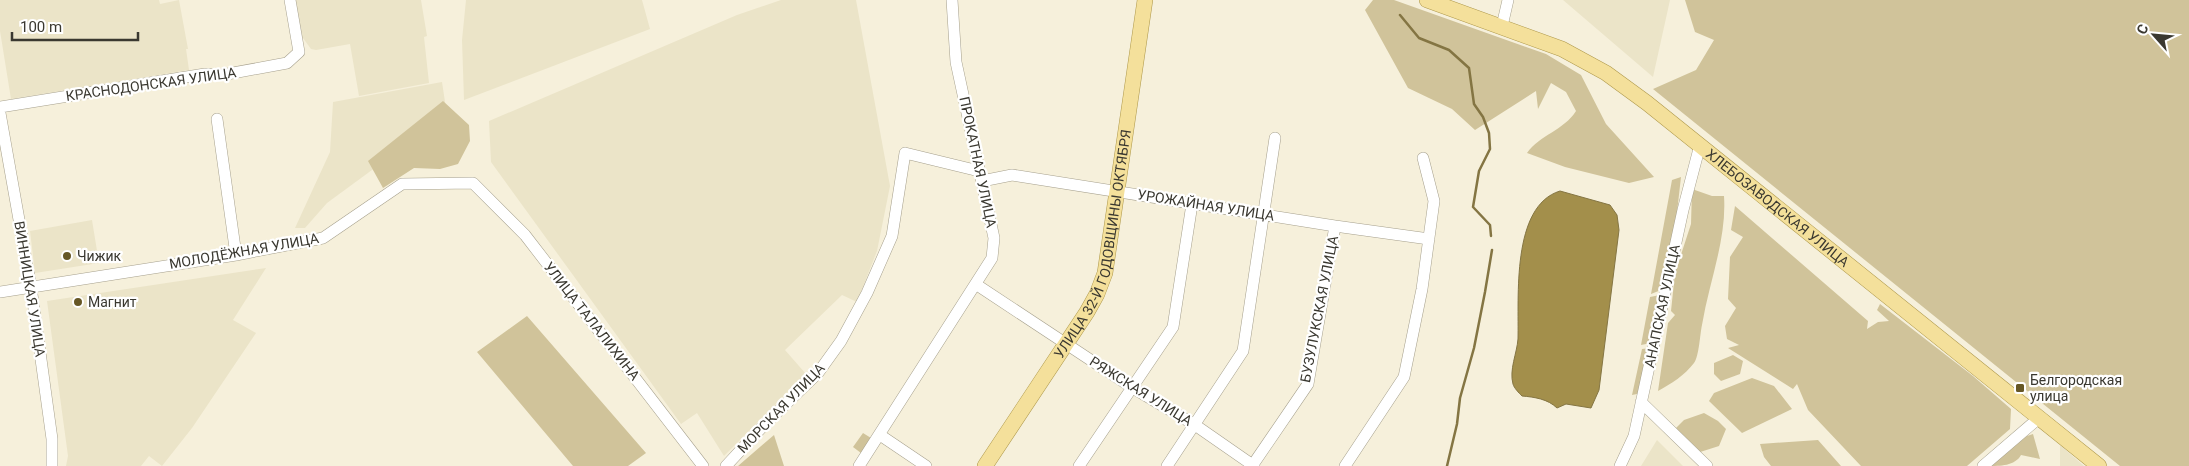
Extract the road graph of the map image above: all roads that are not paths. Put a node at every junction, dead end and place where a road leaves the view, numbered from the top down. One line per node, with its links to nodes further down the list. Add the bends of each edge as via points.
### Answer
1 (290, 0): 7 (street, КРАСНОДОНСКАЯ УЛИЦА, via 299,52 287,63 222,76 205,74)
2 (952, 0): 14 (street, ПРОКАТНАЯ УЛИЦА, via 956,62)
3 (1145, 0): 16 (main road, УЛИЦА 32-Й ГОДОВЩИНЫ ОКТЯБРЯ)
4 (1427, 0): 6 (main road, ХЛЕБОЗАВОДСКАЯ УЛИЦА)
5 (1508, 0): 6 (street)
6 (1502, 26): 11 (main road, ХЛЕБОЗАВОДСКАЯ УЛИЦА, via 1562,49 1606,72)
7 (0, 107)
8 (0, 113): 23 (street, ВИННИЦКАЯ УЛИЦА)
9 (217, 119): 21 (street)
10 (1275, 138): 18 (street)
11 (1700, 145): 27 (street, АНАПСКАЯ УЛИЦА); 28 (main road, ХЛЕБОЗАВОДСКАЯ УЛИЦА)
12 (905, 153): 14 (street, УРОЖАЙНАЯ УЛИЦА); 33 (street, МОРСКАЯ УЛИЦА, via 892,236 841,341 818,373)
13 (1423, 158): 20 (street, via 1434,201)
14 (981, 176): 16 (street, УРОЖАЙНАЯ УЛИЦА, via 1012,174); 22 (street, ПРОКАТНАЯ УЛИЦА, via 994,238 992,258)
15 (473, 183): 21 (street, МОЛОДЁЖНАЯ УЛИЦА, via 402,184 323,238); 32 (street, УЛИЦА ТАЛАЛИХИНА, via 525,235)
16 (1116, 190): 17 (street, УРОЖАЙНАЯ УЛИЦА); 25 (main road, УЛИЦА 32-Й ГОДОВЩИНЫ ОКТЯБРЯ, via 1104,273 1097,294)
17 (1192, 204): 18 (street, УРОЖАЙНАЯ УЛИЦА); 26 (street, via 1172,327)
18 (1264, 214): 19 (street, УРОЖАЙНАЯ УЛИЦА); 29 (street, via 1243,351)
19 (1335, 226): 20 (street, УРОЖАЙНАЯ УЛИЦА); 39 (street, БУЗУЛУКСКАЯ УЛИЦА, via 1308,384)
20 (1429, 239): 40 (street, via 1404,377)
21 (236, 255): 23 (street, МОЛОДЁЖНАЯ УЛИЦА)
22 (977, 285): 25 (street, РЯЖСКАЯ УЛИЦА); 30 (street, ПРОКАТНАЯ УЛИЦА)
23 (31, 287): 24 (street, МОЛОДЁЖНАЯ УЛИЦА); 31 (street, ВИННИЦКАЯ УЛИЦА, via 52,438)
24 (0, 292)
25 (1067, 343): 26 (street, РЯЖСКАЯ УЛИЦА); 36 (main road, УЛИЦА 32-Й ГОДОВЩИНЫ ОКТЯБРЯ)
26 (1133, 388): 29 (street, РЯЖСКАЯ УЛИЦА); 37 (street)
27 (1642, 402): 41 (street, АНАПСКАЯ УЛИЦА, via 1634,436); 42 (street)
28 (2040, 417): 43 (street); 44 (main road, ХЛЕБОЗАВОДСКАЯ УЛИЦА)
29 (1195, 425): 38 (street); 39 (street, РЯЖСКАЯ УЛИЦА)
30 (880, 435): 34 (street, ПРОКАТНАЯ УЛИЦА); 35 (street)
31 (52, 466)
32 (702, 466)
33 (726, 466)
34 (859, 466)
35 (926, 466)
36 (985, 466)
37 (1079, 466)
38 (1167, 466)
39 (1253, 466)
40 (1345, 466)
41 (1620, 466)
42 (1708, 466)
43 (1983, 466)
44 (2099, 466)

